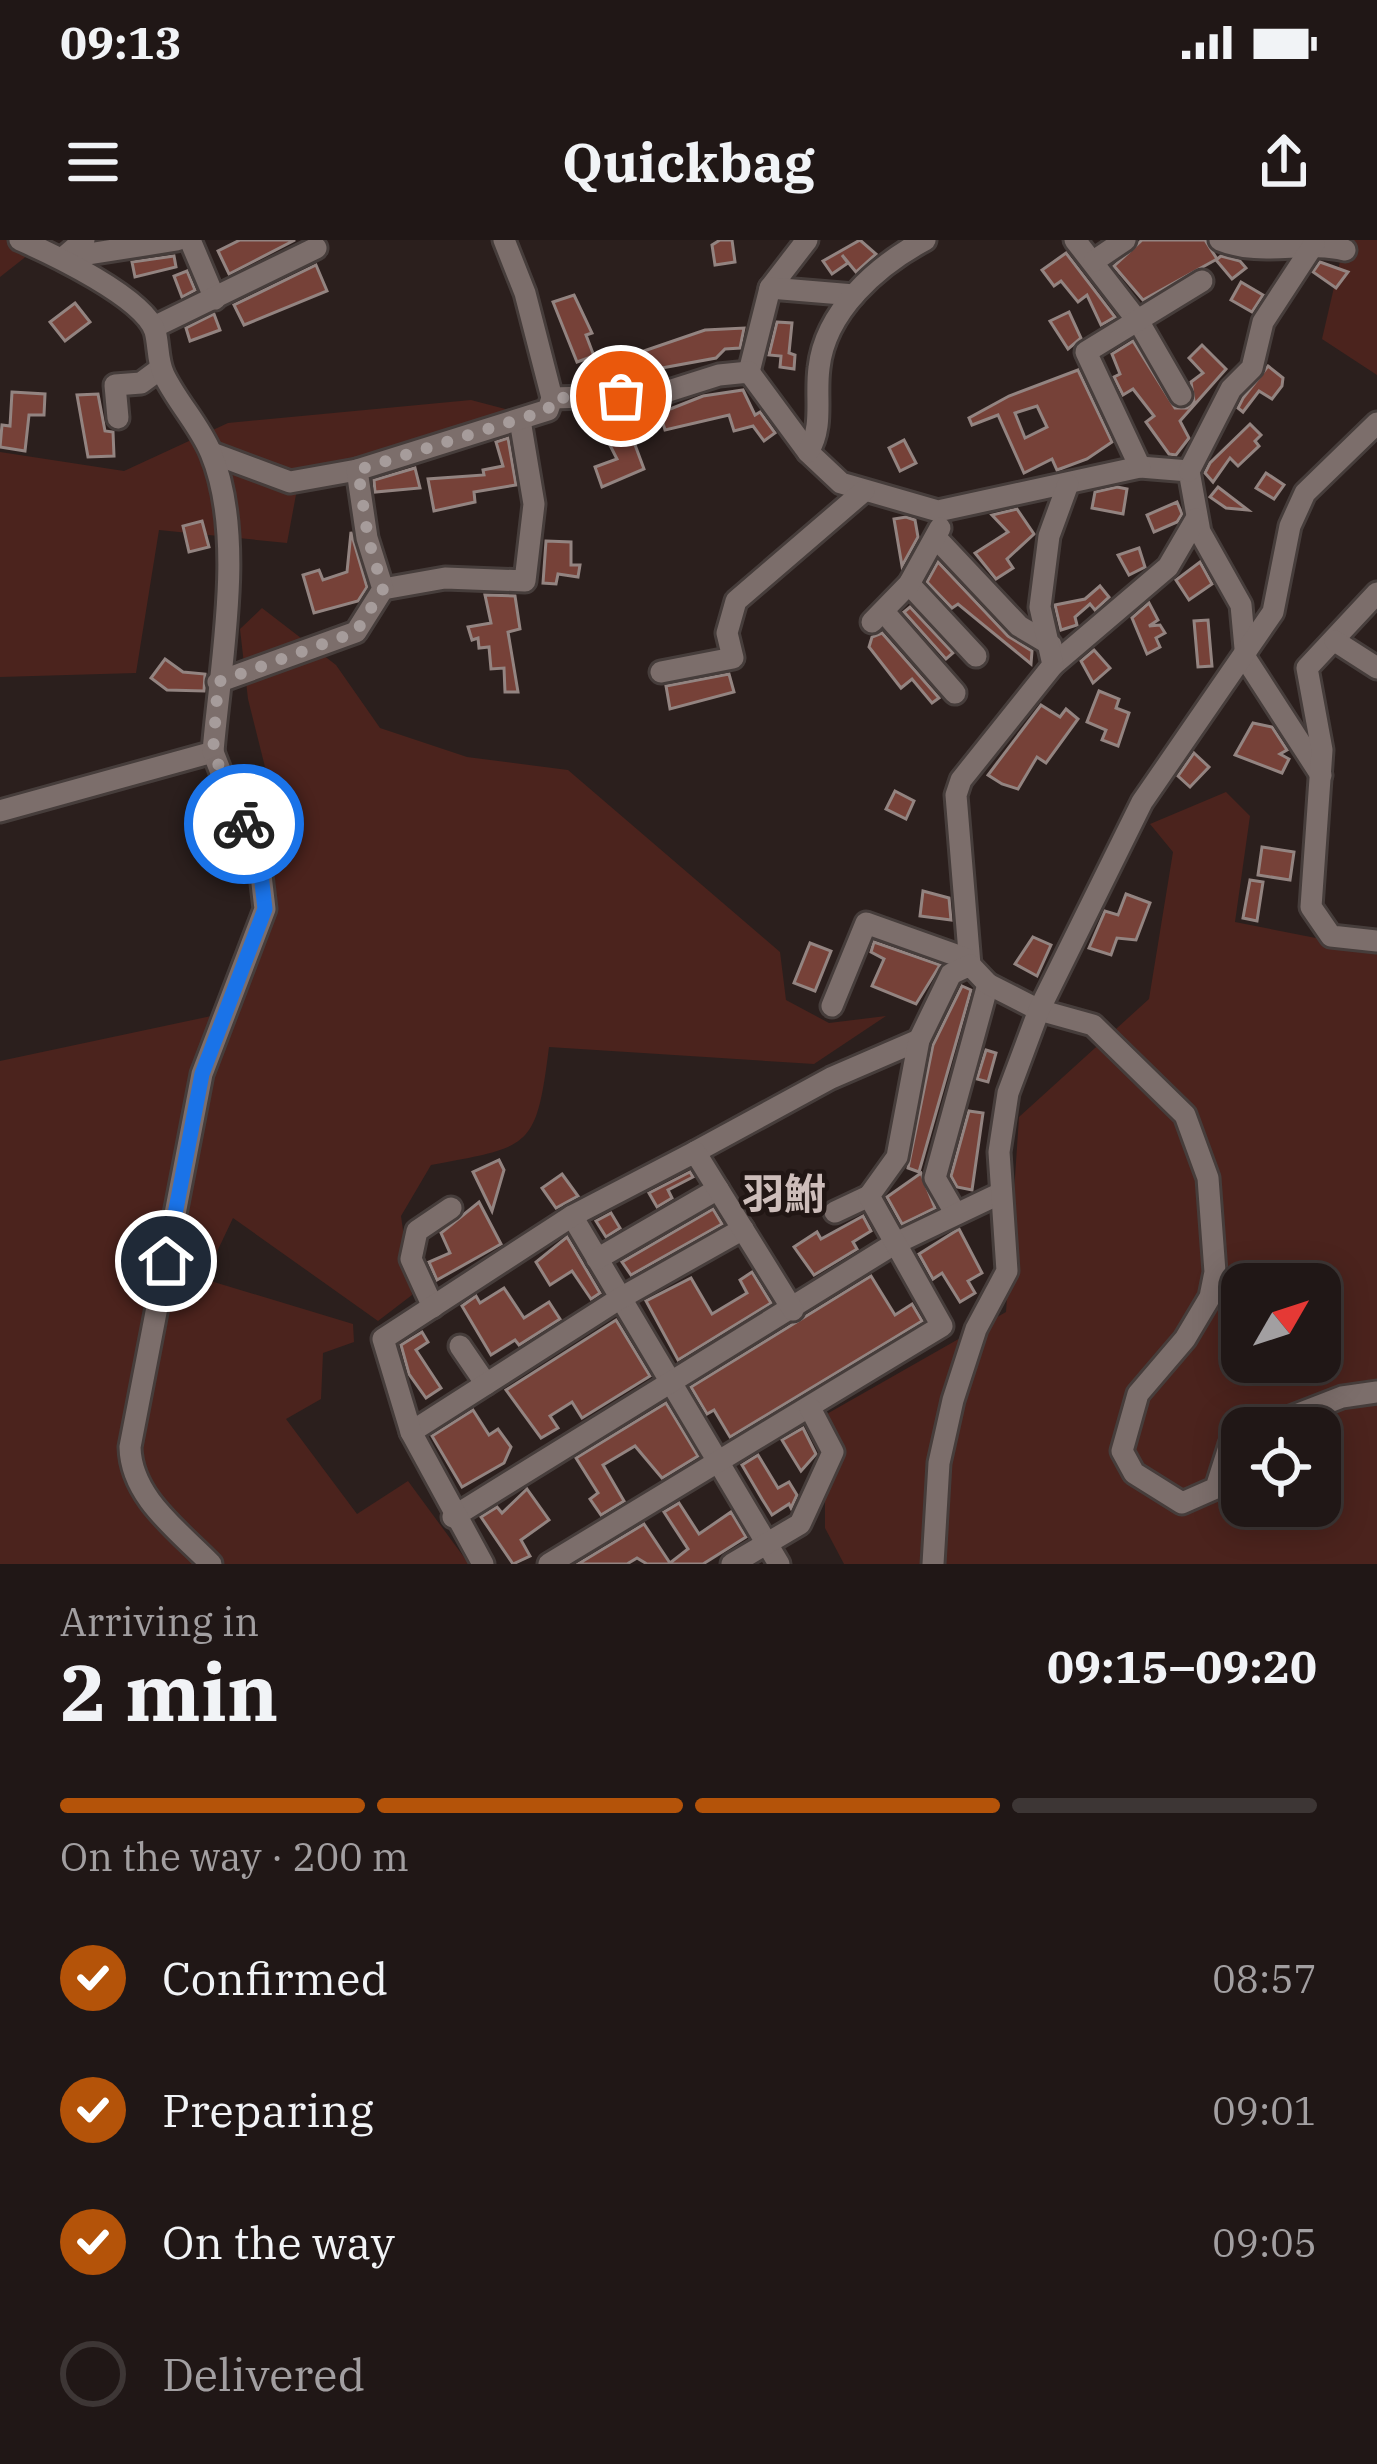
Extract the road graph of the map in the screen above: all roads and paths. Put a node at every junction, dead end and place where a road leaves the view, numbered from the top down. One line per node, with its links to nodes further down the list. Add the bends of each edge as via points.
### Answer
1 (20, 240): 14 (street)
2 (84, 240): 14 (street)
3 (177, 240): 14 (street)
4 (190, 240): 19 (street)
5 (503, 240): 25 (street)
6 (807, 240): 17 (street)
7 (925, 240): 18 (street, via 880,267)
8 (1075, 240): 15 (street)
9 (1125, 240): 15 (street)
10 (1220, 240): 11 (street)
11 (1314, 244): 13 (street); 33 (street, via 1263,322 1252,368 1231,388)
12 (316, 248): 19 (street)
13 (1345, 250)
14 (62, 258): 21 (street)
15 (1094, 261): 20 (street)
16 (1202, 281): 20 (street)
17 (770, 288): 18 (street); 23 (street)
18 (854, 295): 29 (street, via 819,364 818,436)
19 (215, 299): 21 (street)
20 (1140, 324): 24 (street); 31 (street, via 1086,352)
21 (154, 328): 22 (street)
22 (160, 369): 26 (street, via 115,386); 30 (street)
23 (749, 372): 25 (street, via 656,394); 29 (street)
24 (1180, 395)
25 (552, 398): 27 (street, via 548,410)
26 (118, 418)
27 (520, 420): 32 (street); 40 (street, via 533,504 525,581 446,578)
28 (1377, 423): 45 (street, via 1304,494 1273,612)
29 (808, 452): 35 (street, via 841,483)
30 (212, 453): 32 (street, via 290,482); 48 (street, via 229,548)
31 (1139, 467): 33 (street); 34 (street)
32 (358, 470): 40 (street)
33 (1189, 472): 37 (street)
34 (1068, 484): 36 (street); 43 (street, via 1049,536 1040,607)
35 (865, 491): 36 (street); 47 (street, via 736,602 727,633 733,658)
36 (946, 510): 38 (street)
37 (1196, 519): 43 (street, via 1168,567); 45 (street, via 1241,605)
38 (937, 539): 39 (street); 43 (street)
39 (910, 584): 44 (street); 49 (street, via 878,617)
40 (383, 589): 48 (street, via 356,632)
41 (1377, 593): 42 (street)
42 (1335, 640): 46 (street); 51 (street, via 1307,668)
43 (1052, 655): 54 (street, via 956,795)
44 (976, 656)
45 (1246, 658): 51 (street); 57 (street, via 1142,802)
46 (1377, 668)
47 (661, 672)
48 (218, 682): 50 (street)
49 (955, 693)
50 (213, 752): 52 (street); 84 (street, via 261,874 265,909 202,1074 130,1447 140,1490)
51 (1322, 775): 53 (street, via 1311,907 1331,936)
52 (0, 811)
53 (1377, 941)
54 (968, 962): 55 (street); 56 (street, via 866,923); 58 (street, via 951,974)
55 (988, 984): 57 (street); 64 (street, via 935,1178)
56 (832, 1006)
57 (1039, 1010): 61 (street, via 1008,1093); 81 (street, via 1093,1024 1185,1115 1208,1178 1215,1272 1185,1339 1138,1394 1122,1451 1134,1474 1182,1503 1216,1488)
58 (919, 1040): 59 (street); 62 (street, via 897,1156)
59 (695, 1152): 60 (street); 66 (street)
60 (718, 1189): 67 (street); 69 (street)
61 (1001, 1193): 64 (street); 89 (street, via 1007,1271 976,1329 953,1400 939,1463)
62 (869, 1196): 65 (street); 68 (street)
63 (452, 1208): 71 (street, via 417,1231 411,1258)
64 (954, 1211): 68 (street)
65 (835, 1212)
66 (572, 1216): 69 (street); 71 (street)
67 (743, 1229): 70 (street); 72 (street)
68 (894, 1244): 72 (street); 78 (street, via 942,1326)
69 (597, 1259): 70 (street)
70 (620, 1299): 74 (street); 75 (street)
71 (433, 1307): 79 (street, via 383,1340)
72 (793, 1310): 74 (street)
73 (460, 1346): 75 (street)
74 (668, 1382): 80 (street); 82 (street)
75 (486, 1384): 79 (street)
76 (1377, 1392): 77 (street)
77 (1316, 1407)
78 (810, 1408): 80 (street); 83 (street, via 833,1452 800,1524)
79 (411, 1432): 82 (street)
80 (716, 1462): 83 (street); 86 (street)
81 (1221, 1471)
82 (453, 1517): 85 (street)
83 (767, 1544): 87 (street); 88 (street)
84 (211, 1564)
85 (483, 1564)
86 (549, 1564)
87 (732, 1564)
88 (779, 1564)
89 (933, 1564)

